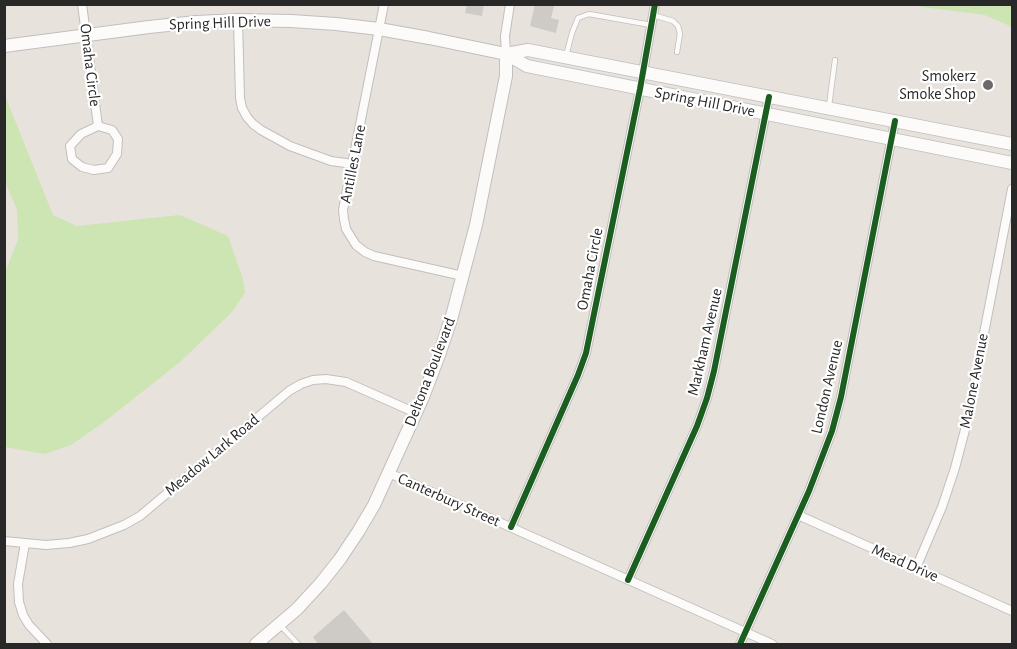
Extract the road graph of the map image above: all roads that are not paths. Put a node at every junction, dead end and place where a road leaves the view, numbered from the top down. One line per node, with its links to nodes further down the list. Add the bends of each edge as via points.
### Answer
1 (82, 4): 9 (street, Omaha Circle)
2 (384, 4): 8 (street, Antilles Lane)
3 (510, 4): 12 (street)
4 (655, 4): 5 (street, Omaha Circle)
5 (653, 15): 7 (street, Omaha Circle); 11 (lane, via 678,26)
6 (238, 20): 8 (main road, Spring Hill Drive); 9 (main road, Spring Hill Drive); 25 (street, via 240,98 246,117 290,146 331,161)
7 (651, 25): 13 (lane, via 589,14 578,18); 15 (street, Omaha Circle)
8 (379, 29): 12 (main road, Spring Hill Drive); 25 (street, Antilles Lane)
9 (86, 35): 10 (main road, Spring Hill Drive); 21 (street, Omaha Circle)
10 (4, 46)
11 (677, 52)
12 (506, 54): 13 (main road, Spring Hill Drive, via 528,50); 16 (main road, Spring Hill Drive, via 527,66); 27 (main road, Deltona Boulevard, via 506,76)
13 (566, 58): 15 (main road, Spring Hill Drive)
14 (835, 60): 18 (lane)
15 (642, 72): 16 (street, Omaha Circle); 17 (main road, Spring Hill Drive)
16 (640, 89): 19 (main road, Spring Hill Drive); 31 (street, Omaha Circle, via 586,353)
17 (769, 97): 18 (main road, Spring Hill Drive); 19 (street, Markham Avenue)
18 (829, 109): 20 (main road, Spring Hill Drive)
19 (765, 114): 22 (main road, Spring Hill Drive); 35 (street, Markham Avenue, via 707,398)
20 (895, 121): 22 (street, London Avenue); 23 (main road, Spring Hill Drive)
21 (98, 126): 21 (street, Omaha Circle, via 112,130 118,139 117,154 108,168 94,170 72,159 70,146 81,134)
22 (891, 139): 24 (main road, Spring Hill Drive); 30 (street, London Avenue, via 841,397 819,467)
23 (1012, 144)
24 (1012, 163)
25 (353, 164): 27 (street, Antilles Lane, via 343,210 346,229 356,244 374,256)
26 (1012, 189): 34 (street, Malone Avenue, via 966,426 942,507)
27 (463, 276): 28 (main road, Deltona Boulevard, via 439,355)
28 (416, 412): 29 (main road, Deltona Boulevard); 33 (street, Meadow Lark Road, via 346,382 326,379 301,384 140,516 88,539 46,545)
29 (389, 473): 31 (street, Canterbury Street); 37 (main road, Deltona Boulevard, via 340,558)
30 (798, 515): 34 (street, Mead Drive); 38 (street, London Avenue)
31 (510, 527): 35 (street, Canterbury Street)
32 (4, 541): 33 (street, Meadow Lark Road)
33 (25, 543): 39 (street, via 19,602 29,625)
34 (916, 568): 36 (street, Mead Drive)
35 (628, 580): 38 (street, Canterbury Street)
36 (1012, 611)
37 (280, 625): 40 (main road, Deltona Boulevard); 41 (lane)
38 (746, 633): 42 (street, London Avenue); 43 (street, Canterbury Street)
39 (47, 645)
40 (256, 645)
41 (298, 645)
42 (740, 645)
43 (772, 645)

